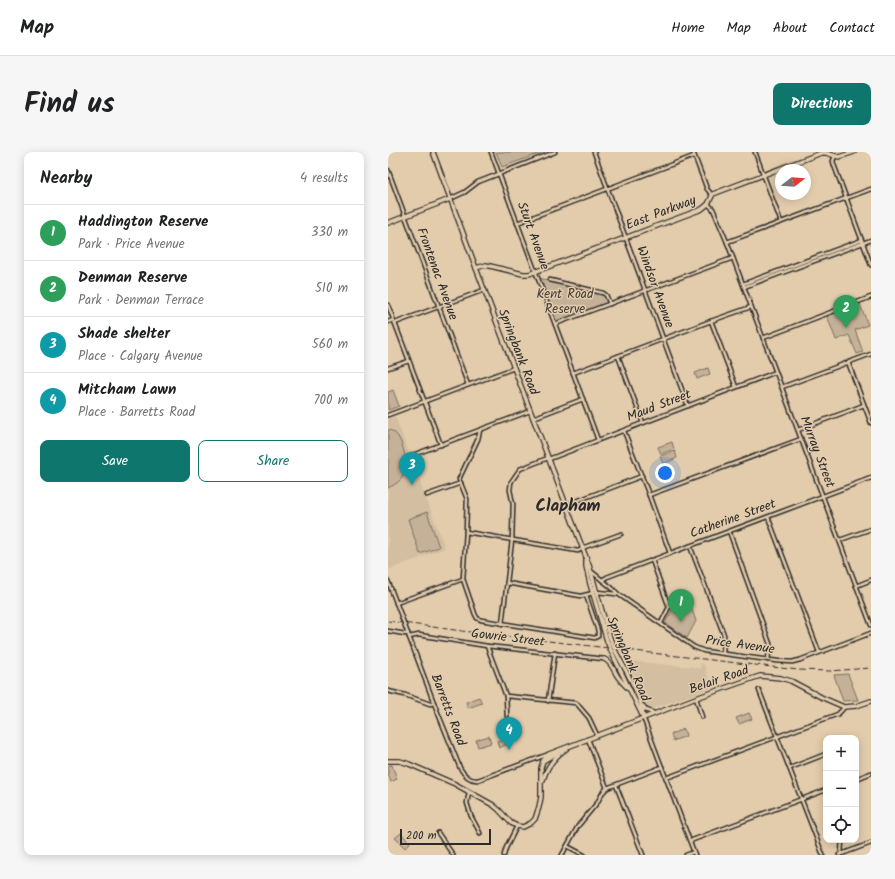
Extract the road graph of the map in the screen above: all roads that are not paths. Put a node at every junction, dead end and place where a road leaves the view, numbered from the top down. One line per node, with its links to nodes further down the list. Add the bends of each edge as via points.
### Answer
1 (433, 152): 17 (main road, Springbank Road)
2 (491, 152): 11 (street, Sturt Avenue)
3 (555, 152): 11 (street)
4 (594, 152): 13 (street, Windsor Avenue)
5 (693, 152): 8 (street)
6 (755, 152): 12 (street)
7 (854, 152): 9 (main road, East Parkway, via 841,157)
8 (694, 156): 13 (street); 15 (street, via 707,189)
9 (835, 156): 12 (main road, East Parkway, via 821,153); 16 (street, via 834,165)
10 (388, 170): 19 (street, Frontenac Avenue)
11 (499, 174): 17 (street, via 478,182); 22 (street, Sturt Avenue)
12 (764, 175): 15 (main road, East Parkway); 20 (street)
13 (608, 188): 22 (street); 23 (street, Windsor Avenue)
14 (871, 190): 16 (street)
15 (712, 195): 18 (main road, East Parkway)
16 (846, 198): 20 (street); 26 (street)
17 (450, 199): 19 (main road); 29 (main road, Springbank Road)
18 (708, 204): 23 (main road, East Parkway, via 702,209); 25 (street, Murray Street, via 713,209)
19 (405, 216): 21 (main road); 39 (street, Frontenac Avenue)
20 (781, 222): 25 (street)
21 (388, 223)
22 (517, 223): 30 (street, Sturt Avenue)
23 (626, 237): 30 (main road, East Parkway); 34 (street, Windsor Avenue)
24 (871, 240): 26 (street)
25 (727, 242): 27 (street, Murray Street)
26 (862, 242): 28 (street); 32 (street)
27 (733, 258): 32 (street, Murray Street); 34 (street)
28 (871, 266)
29 (476, 268): 30 (main road, East Parkway, via 486,265 523,274); 33 (main road, Springbank Road)
30 (535, 271): 44 (street, Sturt Avenue)
31 (550, 280): 36 (street, via 603,293)
32 (744, 286): 38 (street, Murray Street)
33 (484, 290): 39 (street); 52 (main road, Springbank Road)
34 (646, 291): 36 (street); 46 (street, Windsor Avenue)
35 (871, 297): 45 (street)
36 (610, 304): 44 (street)
37 (388, 305): 40 (street)
38 (751, 306): 41 (street); 45 (street, Murray Street)
39 (439, 307): 43 (street); 55 (street, Frontenac Avenue)
40 (393, 320): 42 (street); 43 (street)
41 (711, 321): 46 (street); 56 (street)
42 (388, 322)
43 (395, 323): 49 (street)
44 (555, 324): 54 (street, Sturt Avenue)
45 (763, 338): 53 (street, Murray Street)
46 (664, 339): 48 (street); 61 (street, Windsor Avenue)
47 (871, 354): 50 (street)
48 (618, 356): 54 (street); 65 (street)
49 (409, 361): 51 (street); 59 (street)
50 (848, 362): 57 (street); 60 (street)
51 (388, 368)
52 (514, 368): 55 (street); 62 (main road, Springbank Road)
53 (776, 372): 56 (street, Maud Street); 57 (street, Murray Street)
54 (573, 373): 58 (street, Sturt Avenue)
55 (468, 385): 59 (street)
56 (736, 387): 61 (street, Maud Street)
57 (782, 387): 69 (street, Murray Street)
58 (583, 399): 64 (street); 71 (street, Sturt Avenue)
59 (424, 401): 63 (street); 72 (street)
60 (864, 405): 66 (street); 69 (street)
61 (688, 406): 65 (street, Maud Street)
62 (530, 411): 64 (main road, Springbank Road); 67 (street)
63 (388, 415)
64 (533, 418): 74 (main road, Springbank Road)
65 (643, 423): 68 (street, Maud Street)
66 (871, 423)
67 (480, 430): 72 (street); 77 (street, via 459,479)
68 (624, 430): 71 (street, Maud Street); 75 (street)
69 (798, 430): 70 (street, Murray Street)
70 (801, 439): 79 (street); 80 (street, Murray Street)
71 (598, 440): 74 (street, Maud Street)
72 (440, 445): 73 (street)
73 (413, 455)
74 (548, 459): 81 (main road, Springbank Road); 87 (street, Maud Street, via 520,469 511,482)
75 (642, 476): 79 (street); 81 (street)
76 (871, 478): 80 (street, Catherine Street)
77 (461, 483): 78 (street); 85 (street, via 467,499)
78 (427, 495)
79 (649, 495): 91 (street)
80 (823, 496): 82 (street, Catherine Street); 88 (street, Murray Street)
81 (566, 504): 90 (main road, Springbank Road)
82 (768, 517): 84 (street, Catherine Street); 113 (street)
83 (871, 529): 88 (street)
84 (729, 531): 89 (street, Catherine Street); 118 (street, via 770,644)
85 (466, 532): 87 (street); 95 (street)
86 (621, 534): 90 (street)
87 (512, 540): 90 (street, via 577,551); 99 (street, Maud Street)
88 (839, 540): 100 (street, Murray Street)
89 (690, 546): 91 (street, Catherine Street); 115 (street, via 724,634)
90 (582, 549): 92 (main road, Springbank Road)
91 (670, 553): 93 (street, Catherine Street)
92 (586, 558): 94 (main road, Springbank Road); 101 (main road, Springbank Road)
93 (652, 560): 96 (street, Catherine Street); 105 (street, via 669,607)
94 (591, 572): 96 (street, Price Avenue); 101 (main road, Springbank Road)
95 (463, 579): 104 (street); 106 (street, via 477,618)
96 (602, 580): 102 (street, Price Avenue)
97 (871, 580): 100 (street)
98 (388, 581): 104 (street, Barretts Road)
99 (506, 583): 103 (street); 106 (street, Maud Street)
100 (856, 586): 107 (street, Murray Street)
101 (595, 593): 102 (street, Price Avenue); 103 (street); 114 (main road, Springbank Road, bridge)
102 (618, 594): 105 (street, Price Avenue)
103 (586, 595): 106 (street, Springbank Road, via 598,632 595,638)
104 (396, 603): 109 (street, Barretts Road)
105 (661, 623): 115 (street, Price Avenue, via 698,649)
106 (502, 624)
107 (871, 624)
108 (388, 631): 109 (street)
109 (408, 633): 111 (street, Barretts Road)
110 (871, 633): 113 (street, Price Avenue)
111 (409, 636): 112 (street, Gowrie Street, via 419,635); 129 (street, Barretts Road)
112 (487, 646): 116 (street, Gowrie Street); 124 (street)
113 (819, 652): 118 (street, Price Avenue, via 792,662)
114 (614, 653): 119 (main road, Springbank Road); 128 (main road, Springbank Road)
115 (723, 653): 118 (street, Price Avenue)
116 (554, 654): 117 (street, Gowrie Street); 126 (street)
117 (604, 659): 120 (main road)
118 (768, 660)
119 (616, 661): 120 (main road); 123 (main road, Springbank Road)
120 (613, 667): 123 (main road, via 617,676)
121 (759, 690): 136 (street)
122 (388, 691): 129 (street)
123 (631, 691): 133 (main road, Springbank Road)
124 (506, 696): 126 (street); 132 (street)
125 (696, 698): 130 (main road, Belair Road, via 760,676 791,681); 131 (main road, Belair Road); 134 (street)
126 (548, 700): 135 (street, via 578,705 589,718)
127 (871, 701): 130 (main road)
128 (640, 702): 131 (main road); 133 (main road, Springbank Road)
129 (434, 703): 143 (street, Barretts Road, via 460,768 470,779 478,780)
130 (844, 707): 136 (street, via 838,714)
131 (653, 714): 133 (main road, Belair Road)
132 (507, 716)
133 (643, 717): 135 (main road, Belair Road); 145 (street)
134 (702, 717)
135 (596, 735): 137 (main road, Belair Road)
136 (778, 737): 146 (street); 148 (street)
137 (588, 739): 138 (main road, Belair Road); 152 (street)
138 (574, 744): 139 (main road, Belair Road); 140 (main road, Belair Road)
139 (562, 752): 144 (main road); 150 (main road, Belair Road, via 547,767)
140 (549, 754): 143 (street, Barretts Road); 144 (main road, Belair Road)
141 (823, 755): 146 (street)
142 (388, 760): 154 (main road, via 409,764)
143 (534, 760): 144 (street, Barretts Road)
144 (543, 761): 150 (main road, Belair Road)
145 (662, 767): 148 (street); 151 (street)
146 (790, 768): 155 (street)
147 (871, 773): 149 (street)
148 (666, 778): 159 (street)
149 (859, 778)
150 (541, 785): 156 (main road, Belair Road, via 541,797 535,819 526,827)
151 (616, 785): 152 (street); 168 (street)
152 (607, 788): 162 (street, via 578,826)
153 (823, 791): 155 (street)
154 (469, 792): 156 (main road, via 493,805); 157 (street, via 467,803)
155 (802, 799): 159 (street); 170 (street)
156 (517, 826): 165 (street)
157 (480, 833)
158 (438, 834): 164 (street)
159 (690, 841): 163 (street)
160 (842, 843): 171 (street)
161 (871, 843): 171 (street)
162 (567, 846): 166 (street); 167 (street)
163 (694, 853): 169 (street)
164 (453, 855)
165 (504, 855)
166 (562, 855)
167 (584, 855)
168 (643, 855)
169 (686, 855)
170 (823, 855)
171 (840, 855)

